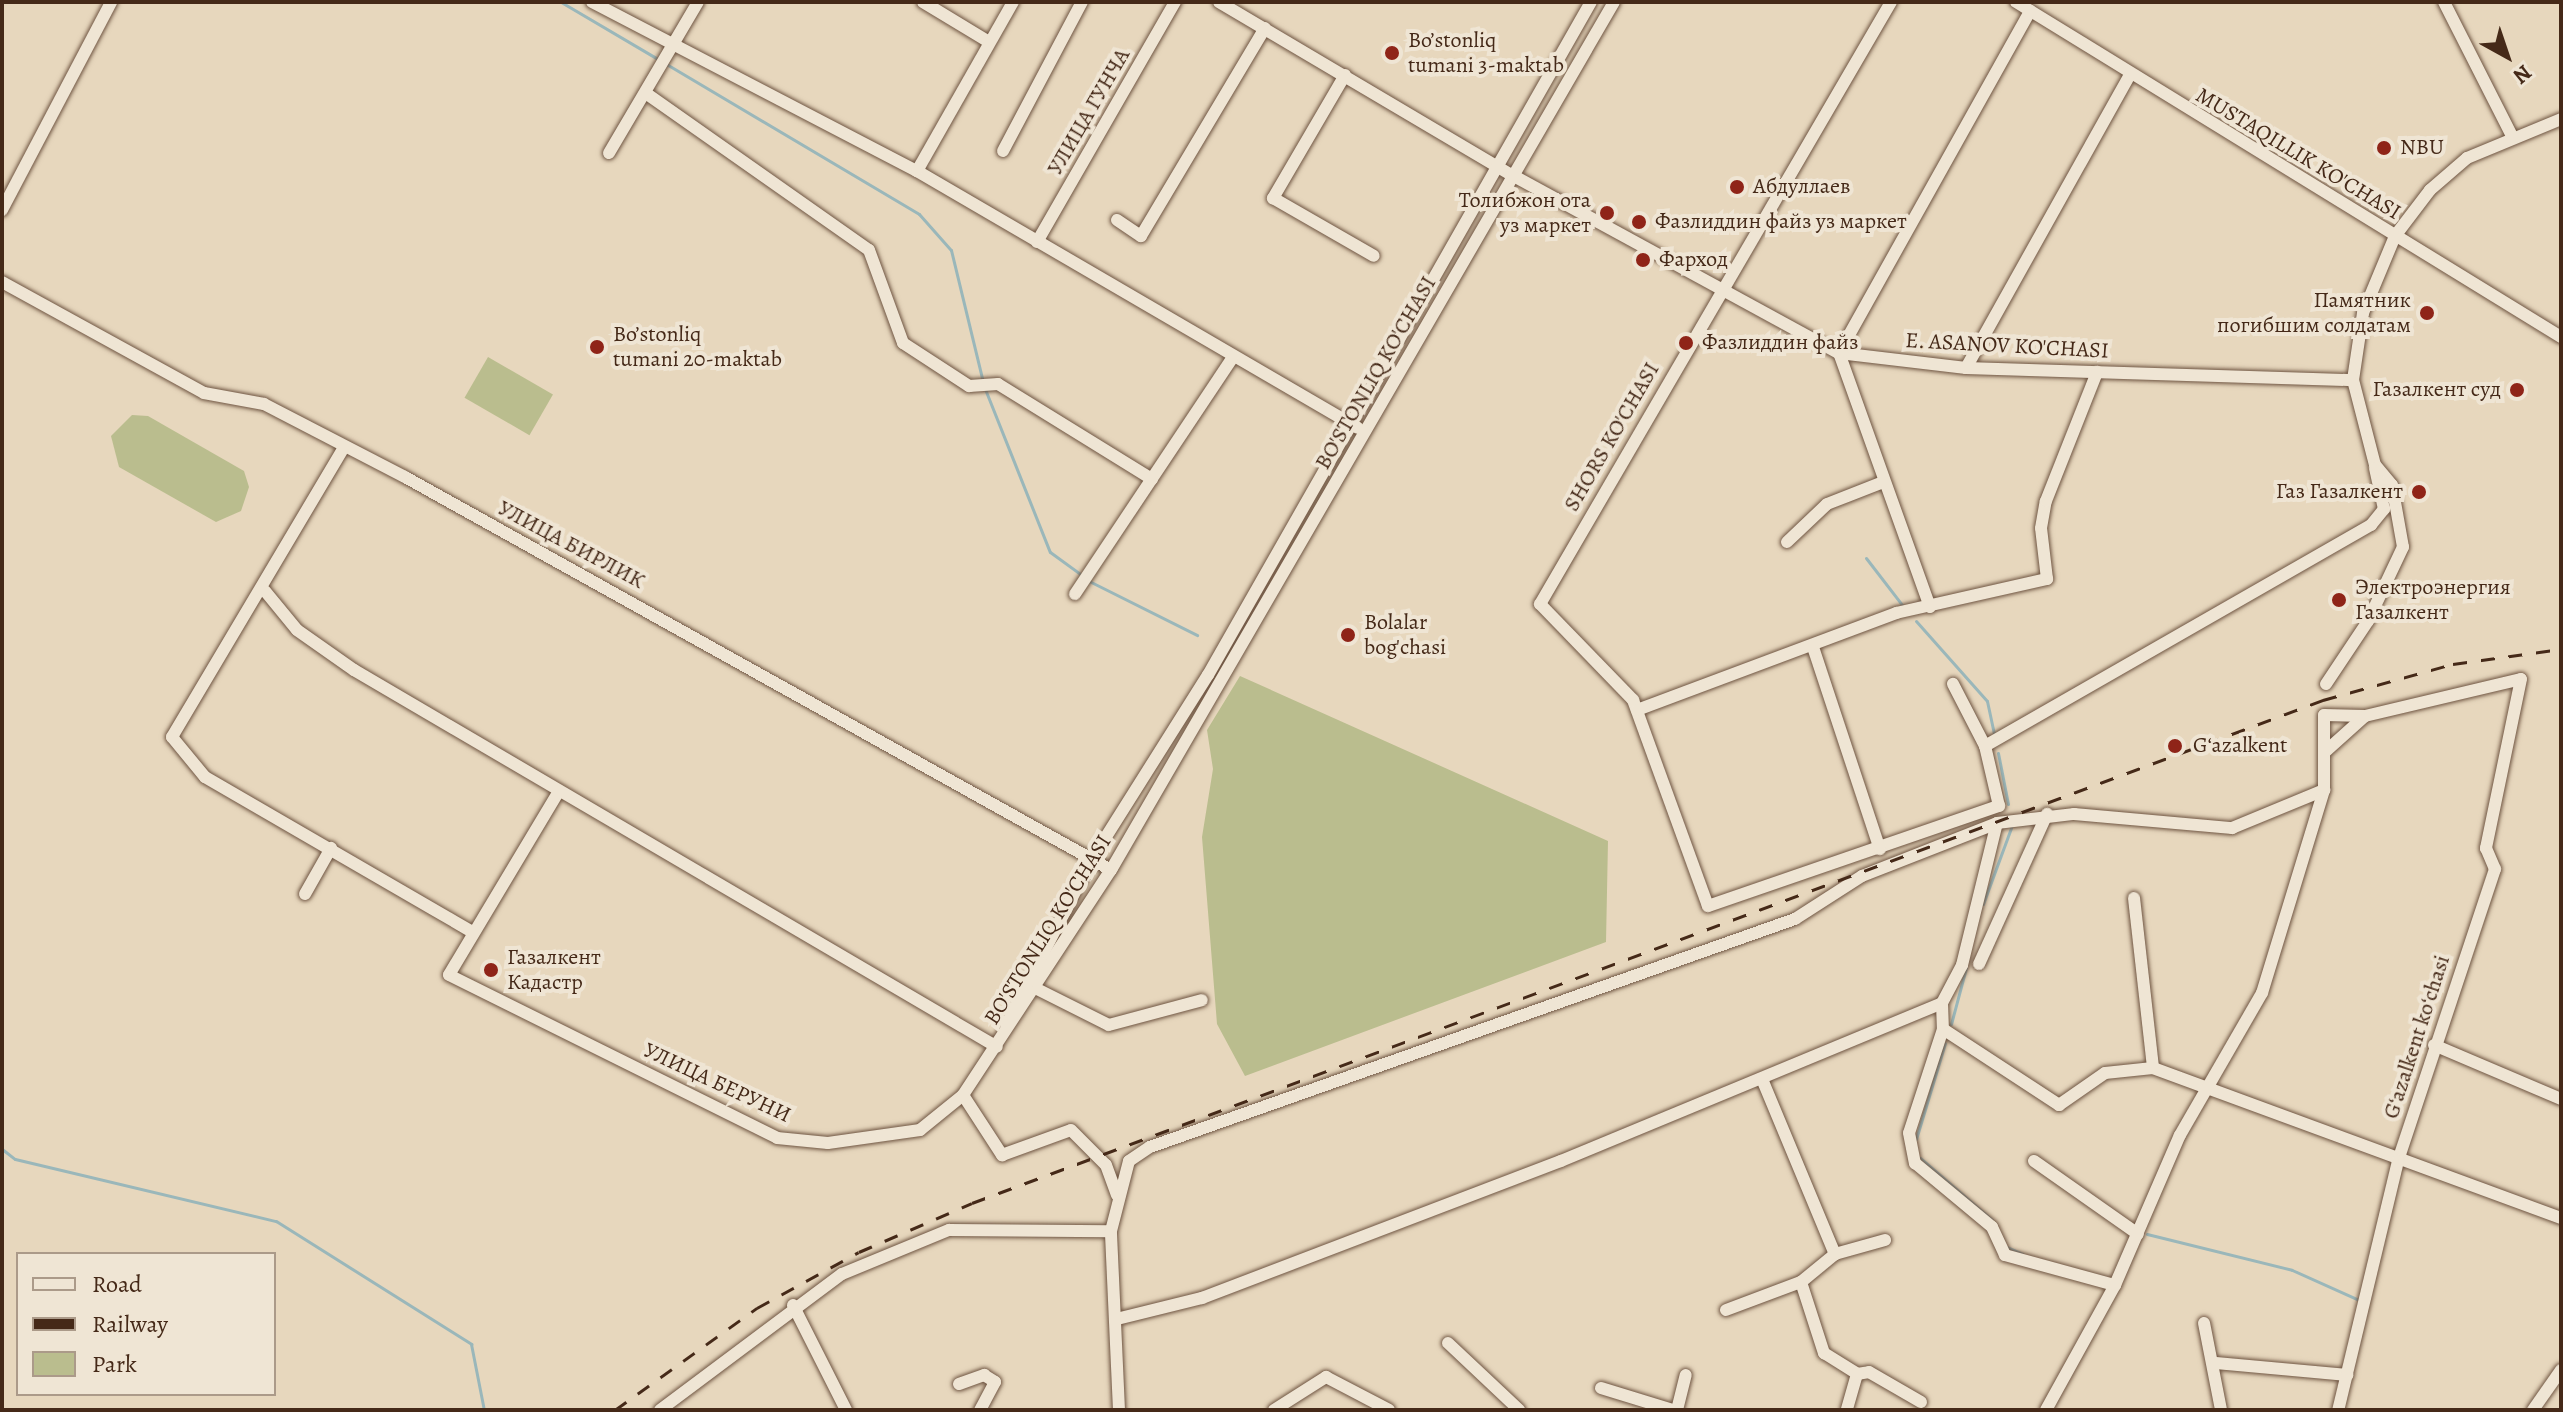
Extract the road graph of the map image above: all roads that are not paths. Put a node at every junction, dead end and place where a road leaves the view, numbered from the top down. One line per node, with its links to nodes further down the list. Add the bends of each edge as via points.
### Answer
1 (111, 2): 28 (street)
2 (592, 2): 17 (street)
3 (698, 2): 17 (street)
4 (923, 2): 16 (street)
5 (1013, 2): 16 (street)
6 (1082, 2): 23 (street)
7 (1175, 2): 31 (street, УЛИЦА ГУНЧА)
8 (1219, 2): 15 (street, E. ASANOV KO'CHASI)
9 (1591, 2): 25 (street, BO'STONLIQ KO'CHASI)
10 (1614, 2): 27 (street, BO'STONLIQ KO'CHASI)
11 (1891, 2): 34 (street, SHORS KO'CHASI)
12 (2016, 2): 14 (street, MUSTAQILLIK KO'CHASI)
13 (2444, 2): 22 (street)
14 (2030, 11): 18 (street, MUSTAQILLIK KO'CHASI); 36 (street)
15 (1265, 28): 19 (street, E. ASANOV KO'CHASI); 29 (street, via 1141,236)
16 (989, 42): 26 (street)
17 (670, 50): 20 (street); 26 (street)
18 (2130, 74): 30 (street, MUSTAQILLIK KO'CHASI); 38 (street)
19 (1345, 75): 25 (street, E. ASANOV KO'CHASI); 32 (street, via 1273,198)
20 (647, 94): 24 (street); 45 (street, via 869,250 903,343 969,386 998,384)
21 (2561, 119): 22 (street)
22 (2512, 136): 30 (street, via 2467,158)
23 (1003, 151)
24 (609, 153)
25 (1499, 167): 27 (street, E. ASANOV KO'CHASI); 41 (street, BO'STONLIQ KO'CHASI)
26 (917, 171): 31 (street)
27 (1512, 175): 34 (street, E. ASANOV KO'CHASI); 42 (street, BO'STONLIQ KO'CHASI)
28 (2, 210)
29 (1117, 220)
30 (2395, 236): 35 (street, MUSTAQILLIK KO'CHASI); 40 (street, via 2363,313)
31 (1037, 242): 37 (street)
32 (1374, 256)
33 (2, 282): 43 (street, УЛИЦА БИРЛИК, via 204,393 264,404)
34 (1720, 289): 36 (street, E. ASANOV KO'CHASI); 54 (street, SHORS KO'CHASI, via 1540,604)
35 (2561, 337)
36 (1839, 353): 38 (street, E. ASANOV KO'CHASI); 46 (street)
37 (1233, 357): 41 (street); 45 (street)
38 (1966, 368): 39 (street, E. ASANOV KO'CHASI)
39 (2097, 372): 40 (street, E. ASANOV KO'CHASI); 50 (street, via 2046,501 2041,528 2047,579)
40 (2353, 380): 44 (street)
41 (1352, 424): 42 (street); 64 (street, BO'STONLIQ KO'CHASI)
42 (1366, 433): 65 (street, BO'STONLIQ KO'CHASI)
43 (343, 449): 48 (street); 64 (street, УЛИЦА БИРЛИК, via 610,588)
44 (2375, 465): 53 (street, via 2392,485 2403,547 2368,621); 56 (street, via 2384,509 2371,525)
45 (1152, 479): 49 (street)
46 (1881, 483): 47 (street, via 1827,504); 50 (street)
47 (1787, 542)
48 (265, 591): 59 (street, via 326,652); 62 (street, via 172,737 205,777)
49 (1077, 591)
50 (1930, 607): 51 (street)
51 (1813, 647): 54 (street); 63 (street)
52 (1953, 684): 56 (street)
53 (2326, 684)
54 (1637, 710): 63 (street, via 1708,906)
55 (2365, 716): 57 (street); 57 (street, via 2324,715); 74 (street, Gʻazalkent koʻchasi, via 2521,679 2486,848 2495,869)
56 (1985, 746): 63 (street, via 1999,806)
57 (2326, 751): 58 (street)
58 (2324, 790): 60 (street, via 2232,828); 78 (street, via 2262,993)
59 (559, 791): 68 (street); 75 (street)
60 (2047, 814): 61 (street); 69 (street)
61 (1997, 823): 72 (street, via 1962,965); 83 (street, via 1862,876 1795,919 1150,1147 1129,1161)
62 (331, 848): 66 (street); 68 (street)
63 (1880, 849)
64 (1092, 859): 65 (street, УЛИЦА БИРЛИК); 75 (street, BO'STONLIQ KO'CHASI, via 1023,982)
65 (1111, 870): 70 (street, BO'STONLIQ KO'CHASI)
66 (305, 894)
67 (2134, 898): 76 (street)
68 (472, 932): 79 (street, УЛИЦА БЕРУНИ, via 449,975 777,1138 886,1138 920,1130)
69 (1979, 964)
70 (1037, 989): 71 (street, via 1109,1025); 75 (street, BO'STONLIQ KO'CHASI)
71 (1202, 1000)
72 (1942, 1003): 73 (street); 77 (street)
73 (1943, 1029): 76 (street, via 2059,1105 2105,1073); 90 (street, via 1909,1133 1915,1163 1992,1227 2005,1255)
74 (2434, 1045): 80 (street); 82 (street, Gʻazalkent koʻchasi)
75 (997, 1047): 79 (street, УЛИЦА БЕРУНИ)
76 (2153, 1068): 78 (street)
77 (1762, 1079): 88 (street); 93 (street, via 1202,1298)
78 (2213, 1088): 82 (street); 86 (street, via 2180,1135)
79 (963, 1095): 83 (street, via 1002,1155 1071,1130 1106,1165)
80 (2561, 1099)
81 (2034, 1161): 86 (street)
82 (2398, 1161): 84 (street); 100 (street, Gʻazalkent koʻchasi)
83 (1117, 1195): 85 (street)
84 (2561, 1218)
85 (1111, 1231): 91 (street, via 949,1230 842,1274); 93 (street)
86 (2138, 1234): 90 (street)
87 (1885, 1240): 88 (street)
88 (1835, 1254): 89 (street)
89 (1801, 1282): 92 (street); 98 (street, via 1824,1353)
90 (2115, 1285): 115 (street)
91 (793, 1305): 105 (street); 106 (street)
92 (1726, 1310)
93 (1117, 1319): 108 (street)
94 (2204, 1323): 96 (street)
95 (1448, 1343): 112 (street)
96 (2216, 1363): 100 (street); 116 (street)
97 (2561, 1370): 118 (street)
98 (1857, 1374): 104 (street, via 1869,1372); 114 (street)
99 (1686, 1375): 113 (street)
100 (2347, 1375): 117 (street, Gʻazalkent koʻchasi)
101 (959, 1384): 107 (street, via 984,1375 995,1382)
102 (1601, 1388): 113 (street)
103 (1364, 1397): 109 (street, via 1326,1377); 110 (street); 111 (street)
104 (1921, 1402)
105 (660, 1410)
106 (846, 1410)
107 (980, 1410)
108 (1119, 1410)
109 (1274, 1410)
110 (1357, 1410)
111 (1389, 1410)
112 (1519, 1410)
113 (1675, 1410)
114 (1847, 1410)
115 (2046, 1410)
116 (2221, 1410)
117 (2338, 1410)
118 (2533, 1410)

